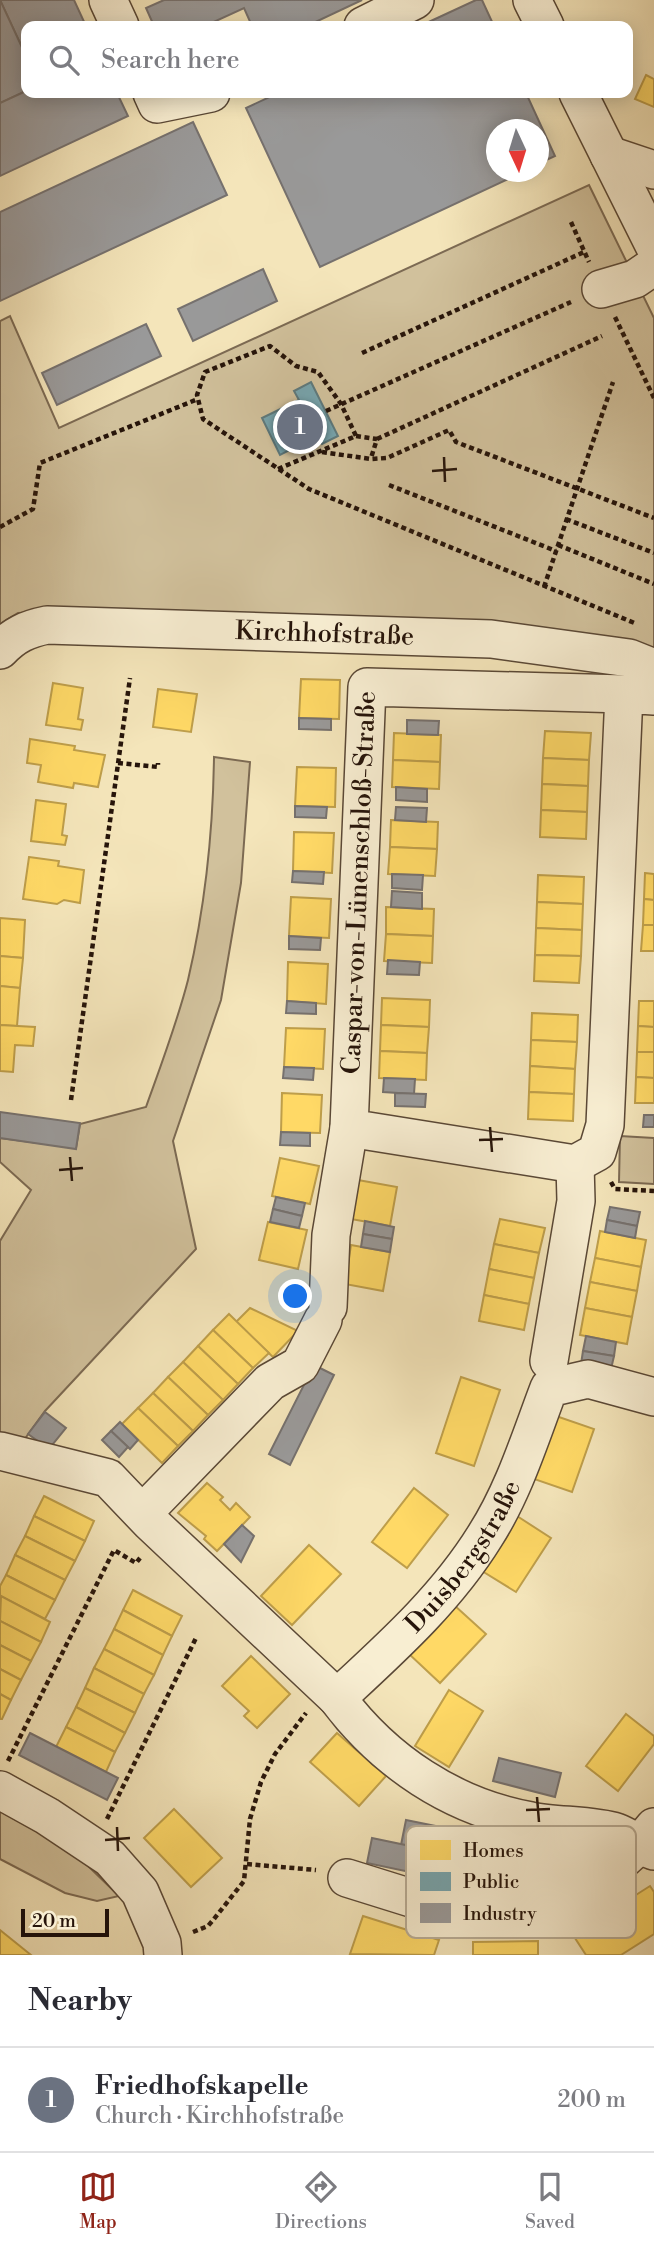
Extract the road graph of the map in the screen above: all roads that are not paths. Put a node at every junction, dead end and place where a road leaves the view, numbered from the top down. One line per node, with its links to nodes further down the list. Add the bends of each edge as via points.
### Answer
1 (107, 0): 4 (street)
2 (415, 0): 5 (street)
3 (532, 0): 6 (street)
4 (118, 21)
5 (373, 21)
6 (542, 21)
7 (154, 98): 8 (street, via 157,104)
8 (186, 98)
9 (580, 98): 10 (street)
10 (609, 155): 11 (street); 12 (street)
11 (654, 170)
12 (654, 245)
13 (654, 266): 14 (street, via 635,279)
14 (601, 289)
15 (0, 650): 16 (street, Kirchhofstraße, via 27,629 47,625 491,639 629,658)
16 (654, 668)
17 (639, 695): 18 (street, Caspar-von-Lünenschloß-Straße, via 367,687); 19 (street, Caspar-von-Lünenschloß-Straße, via 605,1125)
18 (349, 1128): 19 (street); 23 (street, Caspar-von-Lünenschloß-Straße, via 331,1236 326,1314 300,1365 270,1382)
19 (586, 1158): 20 (street, Caspar-von-Lünenschloß-Straße)
20 (549, 1375): 21 (street, via 588,1379); 24 (street, Duisbergstraße, via 510,1489 457,1578 412,1628)
21 (654, 1397)
22 (0, 1451): 23 (street, via 108,1478)
23 (132, 1502): 24 (street)
24 (331, 1693): 26 (street, via 397,1762 438,1788 480,1807)
25 (3, 1778): 29 (street, via 47,1816 110,1858 141,1892)
26 (568, 1826)
27 (347, 1878): 28 (street)
28 (406, 1896)
29 (163, 1955)

